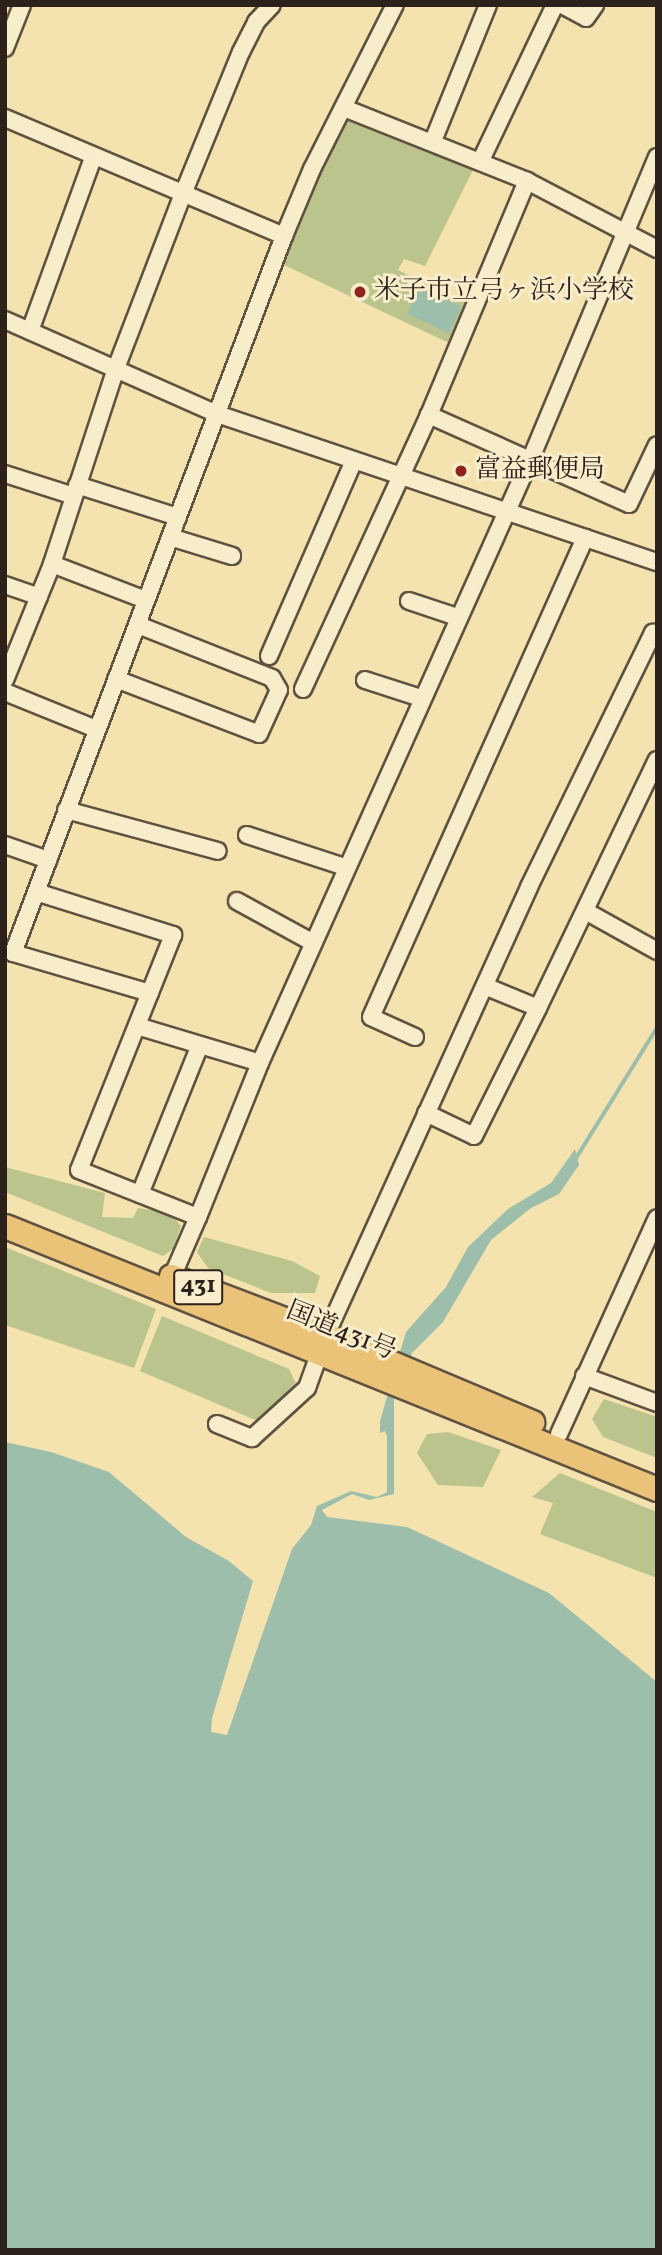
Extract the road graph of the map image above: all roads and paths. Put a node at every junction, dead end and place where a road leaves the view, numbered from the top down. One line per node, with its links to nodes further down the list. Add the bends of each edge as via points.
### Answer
1 (22, 5): 8 (street)
2 (272, 5): 16 (street, via 256,22 241,52)
3 (396, 5): 9 (street)
4 (488, 5): 11 (street)
5 (555, 5): 14 (street)
6 (562, 5): 7 (street, via 586,18)
7 (596, 5)
8 (5, 48)
9 (344, 108): 11 (street); 18 (street)
10 (5, 118): 13 (street)
11 (433, 141): 14 (street)
12 (657, 156): 17 (street)
13 (93, 158): 16 (street); 21 (street)
14 (481, 160): 15 (street)
15 (527, 181): 17 (street); 24 (street)
16 (183, 194): 18 (street); 22 (street)
17 (623, 233): 19 (street); 26 (street)
18 (284, 236): 23 (street)
19 (657, 248)
20 (5, 320): 21 (street)
21 (30, 331): 22 (street)
22 (115, 371): 23 (street); 30 (street)
23 (217, 414): 27 (street); 32 (street)
24 (429, 415): 26 (street); 29 (street)
25 (657, 445): 26 (street, via 629,504)
26 (530, 460): 31 (street)
27 (353, 463): 29 (street); 46 (street)
28 (5, 474): 30 (street)
29 (400, 479): 31 (street); 50 (street)
30 (75, 490): 32 (street); 37 (street)
31 (504, 511): 34 (street); 42 (street)
32 (178, 517): 33 (street)
33 (170, 537): 35 (street); 40 (street)
34 (585, 538): 36 (street); 70 (street, via 371,1017)
35 (232, 556)
36 (657, 562)
37 (52, 564): 39 (street); 40 (street)
38 (5, 585): 39 (street)
39 (39, 597): 45 (street)
40 (146, 600): 43 (street)
41 (409, 601): 42 (street)
42 (457, 617): 52 (street)
43 (138, 625): 47 (street); 47 (street, via 272,678 279,690 259,734)
44 (657, 635): 66 (street, via 653,633 529,887)
45 (10, 652): 48 (street)
46 (269, 656)
47 (116, 679): 53 (street)
48 (5, 680)
49 (365, 680): 52 (street)
50 (303, 689)
51 (5, 692): 53 (street)
52 (421, 698): 60 (street)
53 (96, 729): 55 (street)
54 (657, 760): 63 (street)
55 (66, 810): 58 (street); 59 (street)
56 (247, 835): 60 (street)
57 (5, 845): 59 (street)
58 (218, 851)
59 (48, 860): 61 (street)
60 (345, 867): 64 (street)
61 (36, 892): 67 (street, via 173,935); 67 (street, via 13,953)
62 (237, 901): 64 (street)
63 (587, 912): 65 (street); 68 (street)
64 (312, 942): 72 (street)
65 (657, 951)
66 (487, 987): 68 (street); 73 (street)
67 (150, 993): 69 (street)
68 (538, 1008): 73 (street, via 474,1136)
69 (137, 1026): 71 (street); 74 (street, via 79,1170)
70 (415, 1037)
71 (199, 1046): 72 (street); 74 (street)
72 (260, 1063): 76 (street)
73 (426, 1113): 80 (street)
74 (140, 1194): 76 (street)
75 (5, 1211): 79 (highway, 国道431号 / 431)
76 (198, 1217): 79 (street)
77 (657, 1218): 82 (street)
78 (5, 1226): 80 (highway, 国道431号 / 431)
79 (172, 1277): 80 (highway, 国道431号 / 431)
80 (322, 1344): 81 (highway, 国道431号 / 431); 84 (street, via 307,1388 252,1438)
81 (396, 1374): 85 (highway, 国道431号 / 431); 87 (highway, 国道431号 / 431)
82 (584, 1376): 83 (street); 85 (street)
83 (657, 1403)
84 (217, 1424)
85 (559, 1434): 86 (highway, 国道431号 / 431)
86 (657, 1474)
87 (657, 1489)

